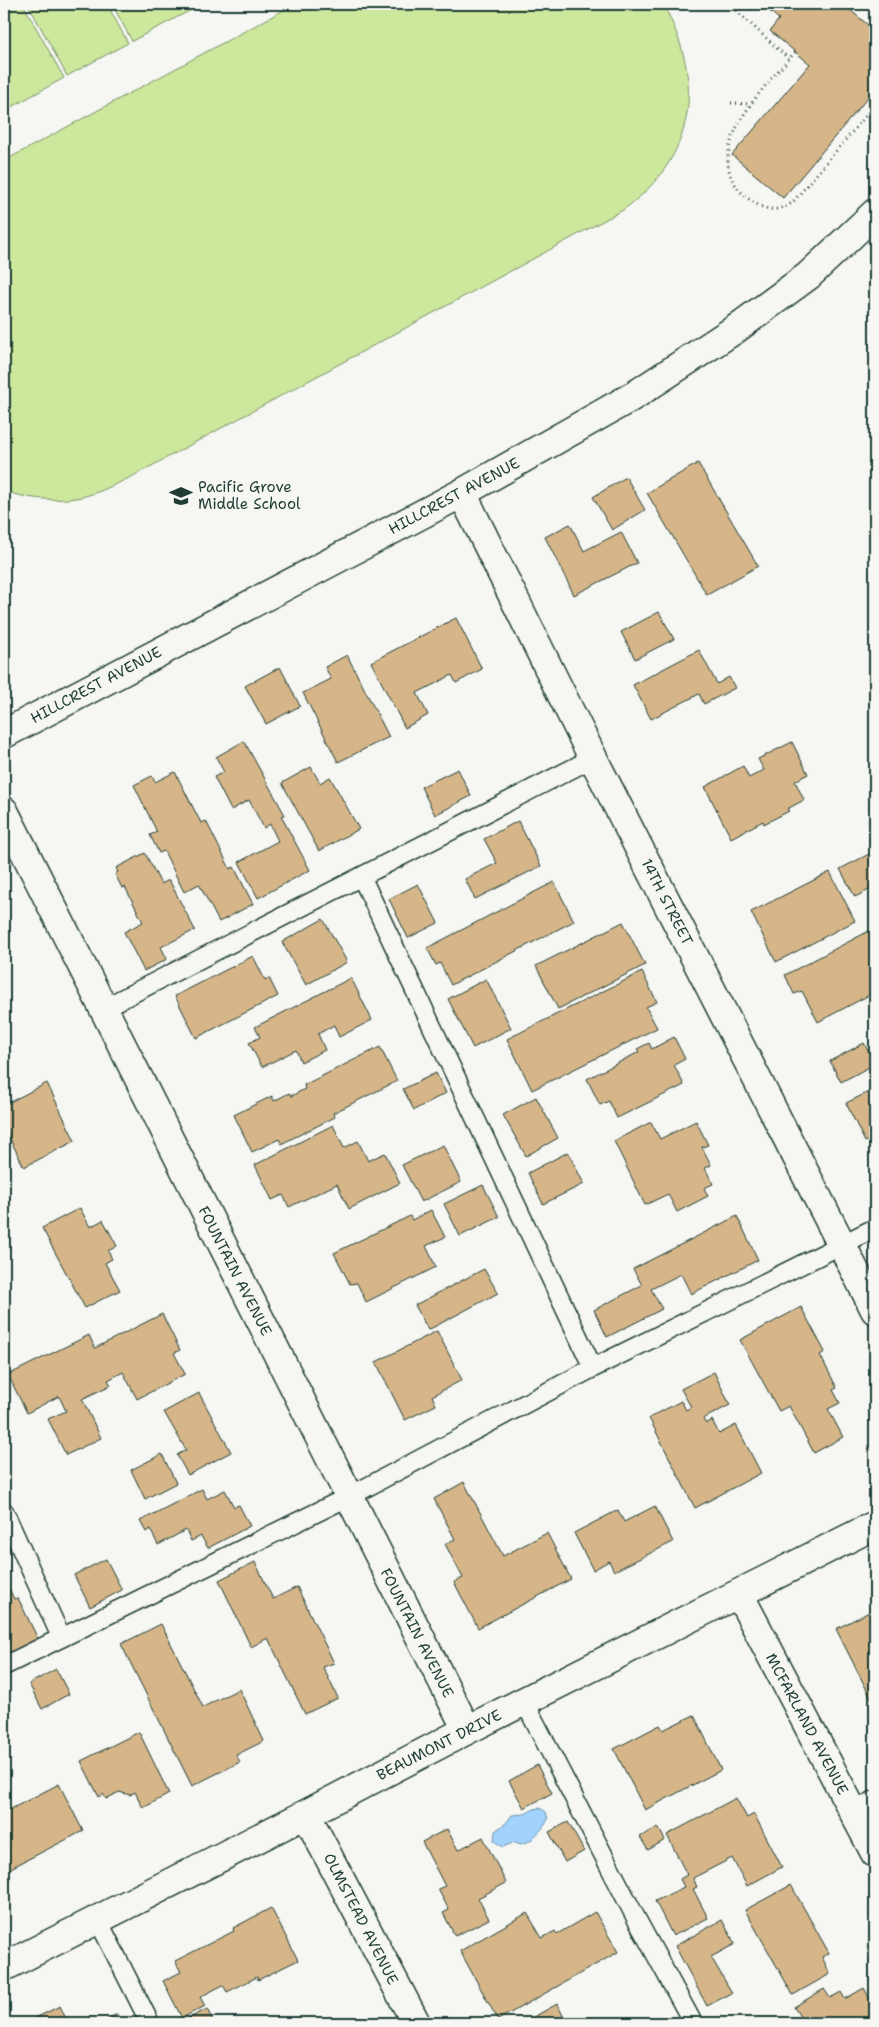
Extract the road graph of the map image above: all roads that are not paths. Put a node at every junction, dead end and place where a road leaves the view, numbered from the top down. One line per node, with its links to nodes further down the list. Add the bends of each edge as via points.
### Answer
1 (875, 213): 2 (street, HILLCREST AVENUE, via 808,276 737,328 635,396)
2 (462, 493): 3 (street, HILLCREST AVENUE); 4 (street, 14TH STREET)
3 (4, 734)
4 (593, 758): 6 (lane); 9 (street, 14TH STREET)
5 (4, 811): 7 (street, FOUNTAIN AVENUE)
6 (362, 878): 7 (lane); 11 (lane)
7 (104, 1008): 12 (street, FOUNTAIN AVENUE)
8 (875, 1228): 9 (lane)
9 (843, 1244): 10 (street, 14TH STREET); 11 (lane)
10 (875, 1310)
11 (594, 1368): 12 (lane)
12 (348, 1497): 16 (lane); 19 (street, FOUNTAIN AVENUE)
13 (4, 1512): 16 (lane)
14 (875, 1525): 15 (street, BEAUMONT DRIVE)
15 (739, 1594): 18 (street, BEAUMONT DRIVE); 20 (street, MCFARLAND AVENUE)
16 (61, 1637): 17 (lane)
17 (4, 1666)
18 (524, 1701): 19 (street, BEAUMONT DRIVE); 27 (lane, via 632,1912)
19 (467, 1730): 21 (street, BEAUMONT DRIVE)
20 (864, 1805): 22 (street, MCFARLAND AVENUE)
21 (306, 1814): 23 (street, BEAUMONT DRIVE); 26 (street, OLMSTEAD AVENUE)
22 (875, 1853)
23 (98, 1920): 24 (street, BEAUMONT DRIVE); 25 (lane)
24 (4, 1967)
25 (150, 2023)
26 (416, 2023)
27 (694, 2023)

